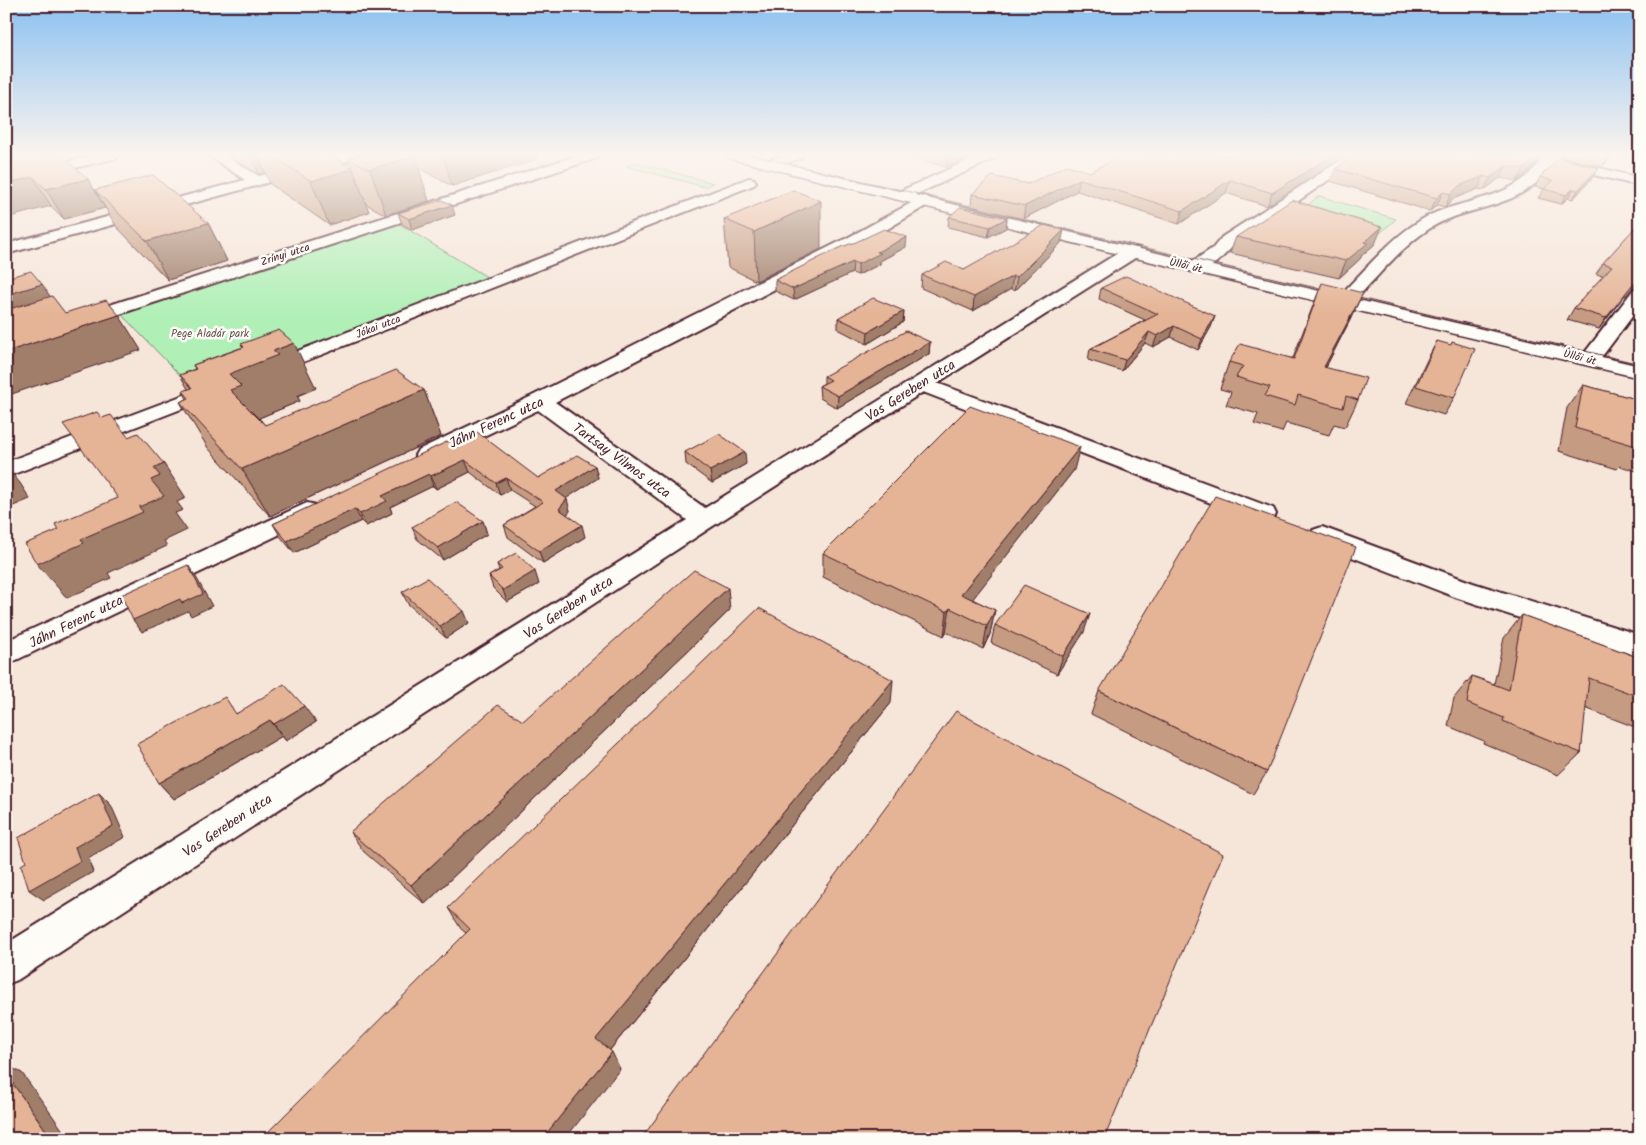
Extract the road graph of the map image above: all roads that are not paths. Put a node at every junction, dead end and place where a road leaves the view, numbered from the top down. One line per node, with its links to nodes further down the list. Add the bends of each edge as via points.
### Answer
1 (156, 208): 8 (street)
2 (427, 208): 13 (street, Zrínyi utca)
3 (681, 208): 16 (street, Jókai utca)
4 (911, 208): 19 (street, Jáhn Ferenc utca, via 853,242)
5 (954, 208): 9 (main road, Üllői út)
6 (1277, 208): 10 (street)
7 (1460, 208): 12 (street, via 1426,224 1399,244)
8 (6, 249)
9 (1132, 252): 10 (main road, Üllői út); 17 (street, Vas Gereben utca)
10 (1196, 267): 12 (main road, Üllői út)
11 (1640, 293): 14 (street)
12 (1343, 302): 14 (main road, Üllői út)
13 (62, 327)
14 (1590, 359): 15 (main road, Üllői út)
15 (1640, 372)
16 (254, 374)
17 (920, 384): 23 (street, Vas Gereben utca); 24 (street, via 1464,590)
18 (227, 385): 21 (street)
19 (540, 401): 20 (street, Jáhn Ferenc utca); 23 (street, Tartsay Vilmos utca)
20 (404, 465)
21 (6, 470)
22 (323, 503): 25 (street, Jáhn Ferenc utca)
23 (704, 520): 26 (street, Vas Gereben utca)
24 (1640, 646)
25 (6, 654)
26 (6, 966)

